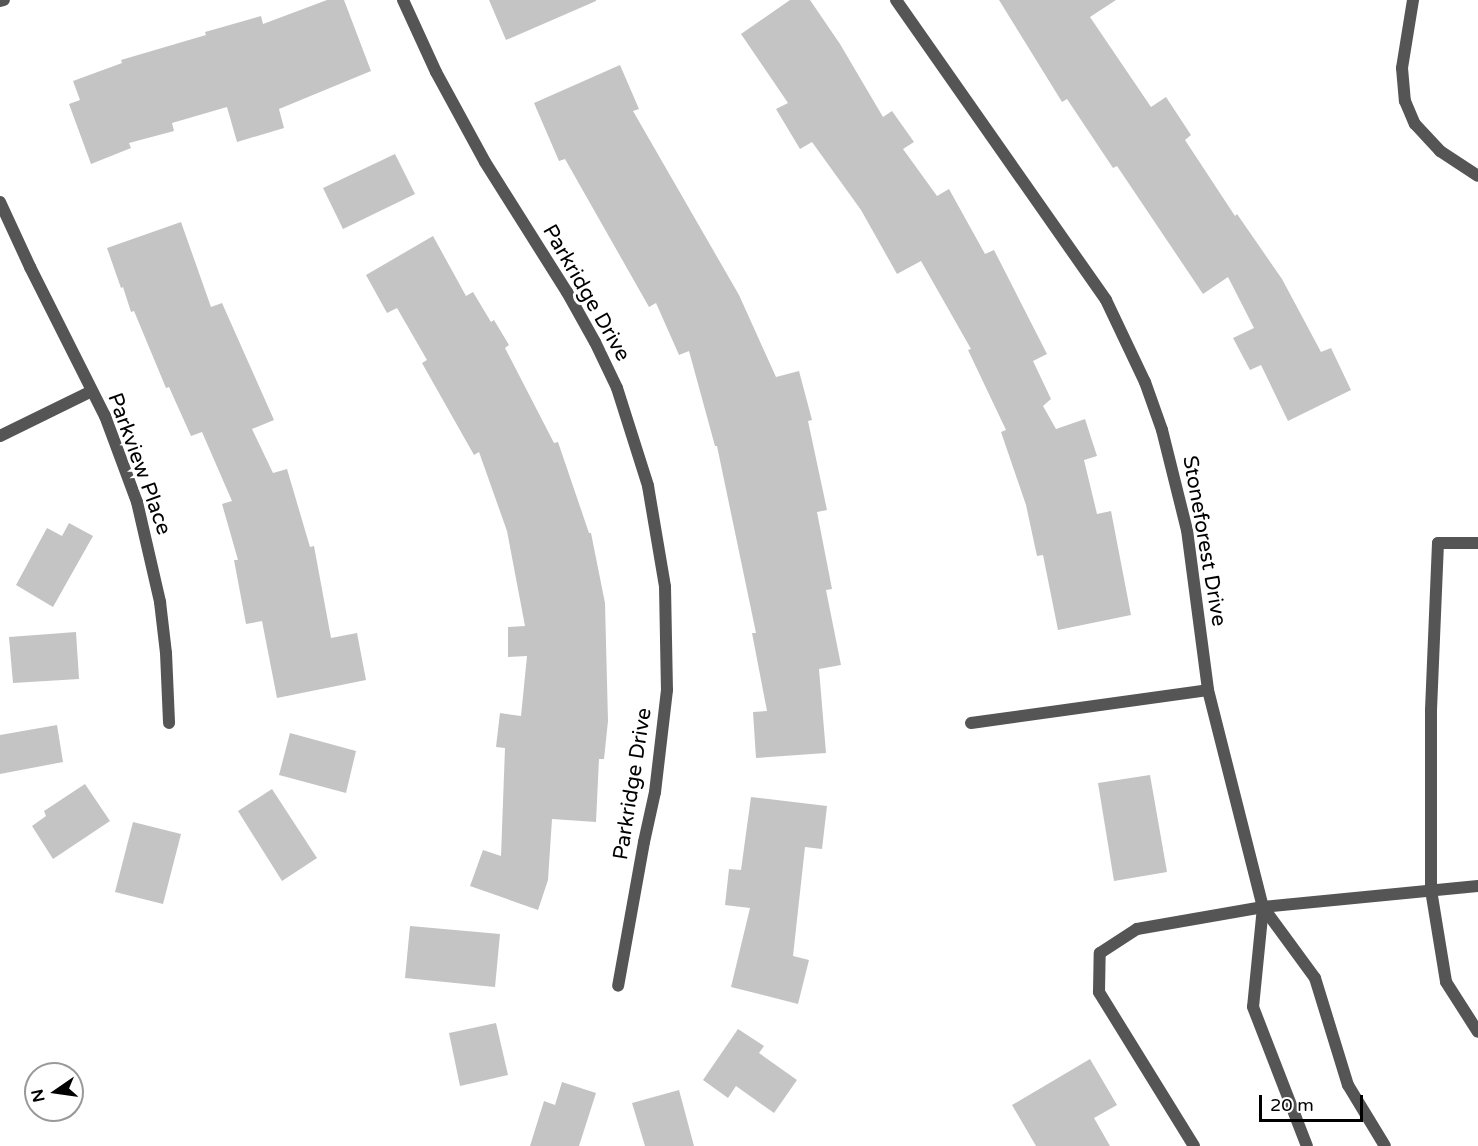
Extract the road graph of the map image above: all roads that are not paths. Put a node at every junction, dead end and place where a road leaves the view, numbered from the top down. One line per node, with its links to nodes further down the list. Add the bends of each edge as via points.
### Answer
1 (403, 0): 15 (street, Parkridge Drive, via 436,72 485,162 595,342 631,427 648,486 665,587 667,690 656,792)
2 (896, 0): 9 (street, Stoneforest Drive, via 1106,300 1145,382 1165,440 1186,530)
3 (1413, 0): 4 (street, via 1402,68 1405,101 1415,124 1440,151)
4 (1478, 176)
5 (0, 202): 6 (street, Parkview Place)
6 (92, 391): 7 (street); 10 (street, Parkview Place, via 137,502 150,552 166,653)
7 (0, 436)
8 (1478, 543): 13 (street, via 1438,543 1431,710)
9 (1208, 690): 11 (street); 14 (street, Stoneforest Drive)
10 (168, 723)
11 (971, 723)
12 (1478, 886): 13 (street)
13 (1431, 890): 14 (street); 16 (street, via 1446,982)
14 (1263, 907): 17 (street, via 1137,929 1100,953 1099,992); 18 (street, Stoneforest Drive, via 1253,1007); 19 (street, Stoneforest Drive, via 1315,978 1348,1085)
15 (618, 986)
16 (1478, 1032)
17 (1194, 1146)
18 (1306, 1146)
19 (1385, 1146)

